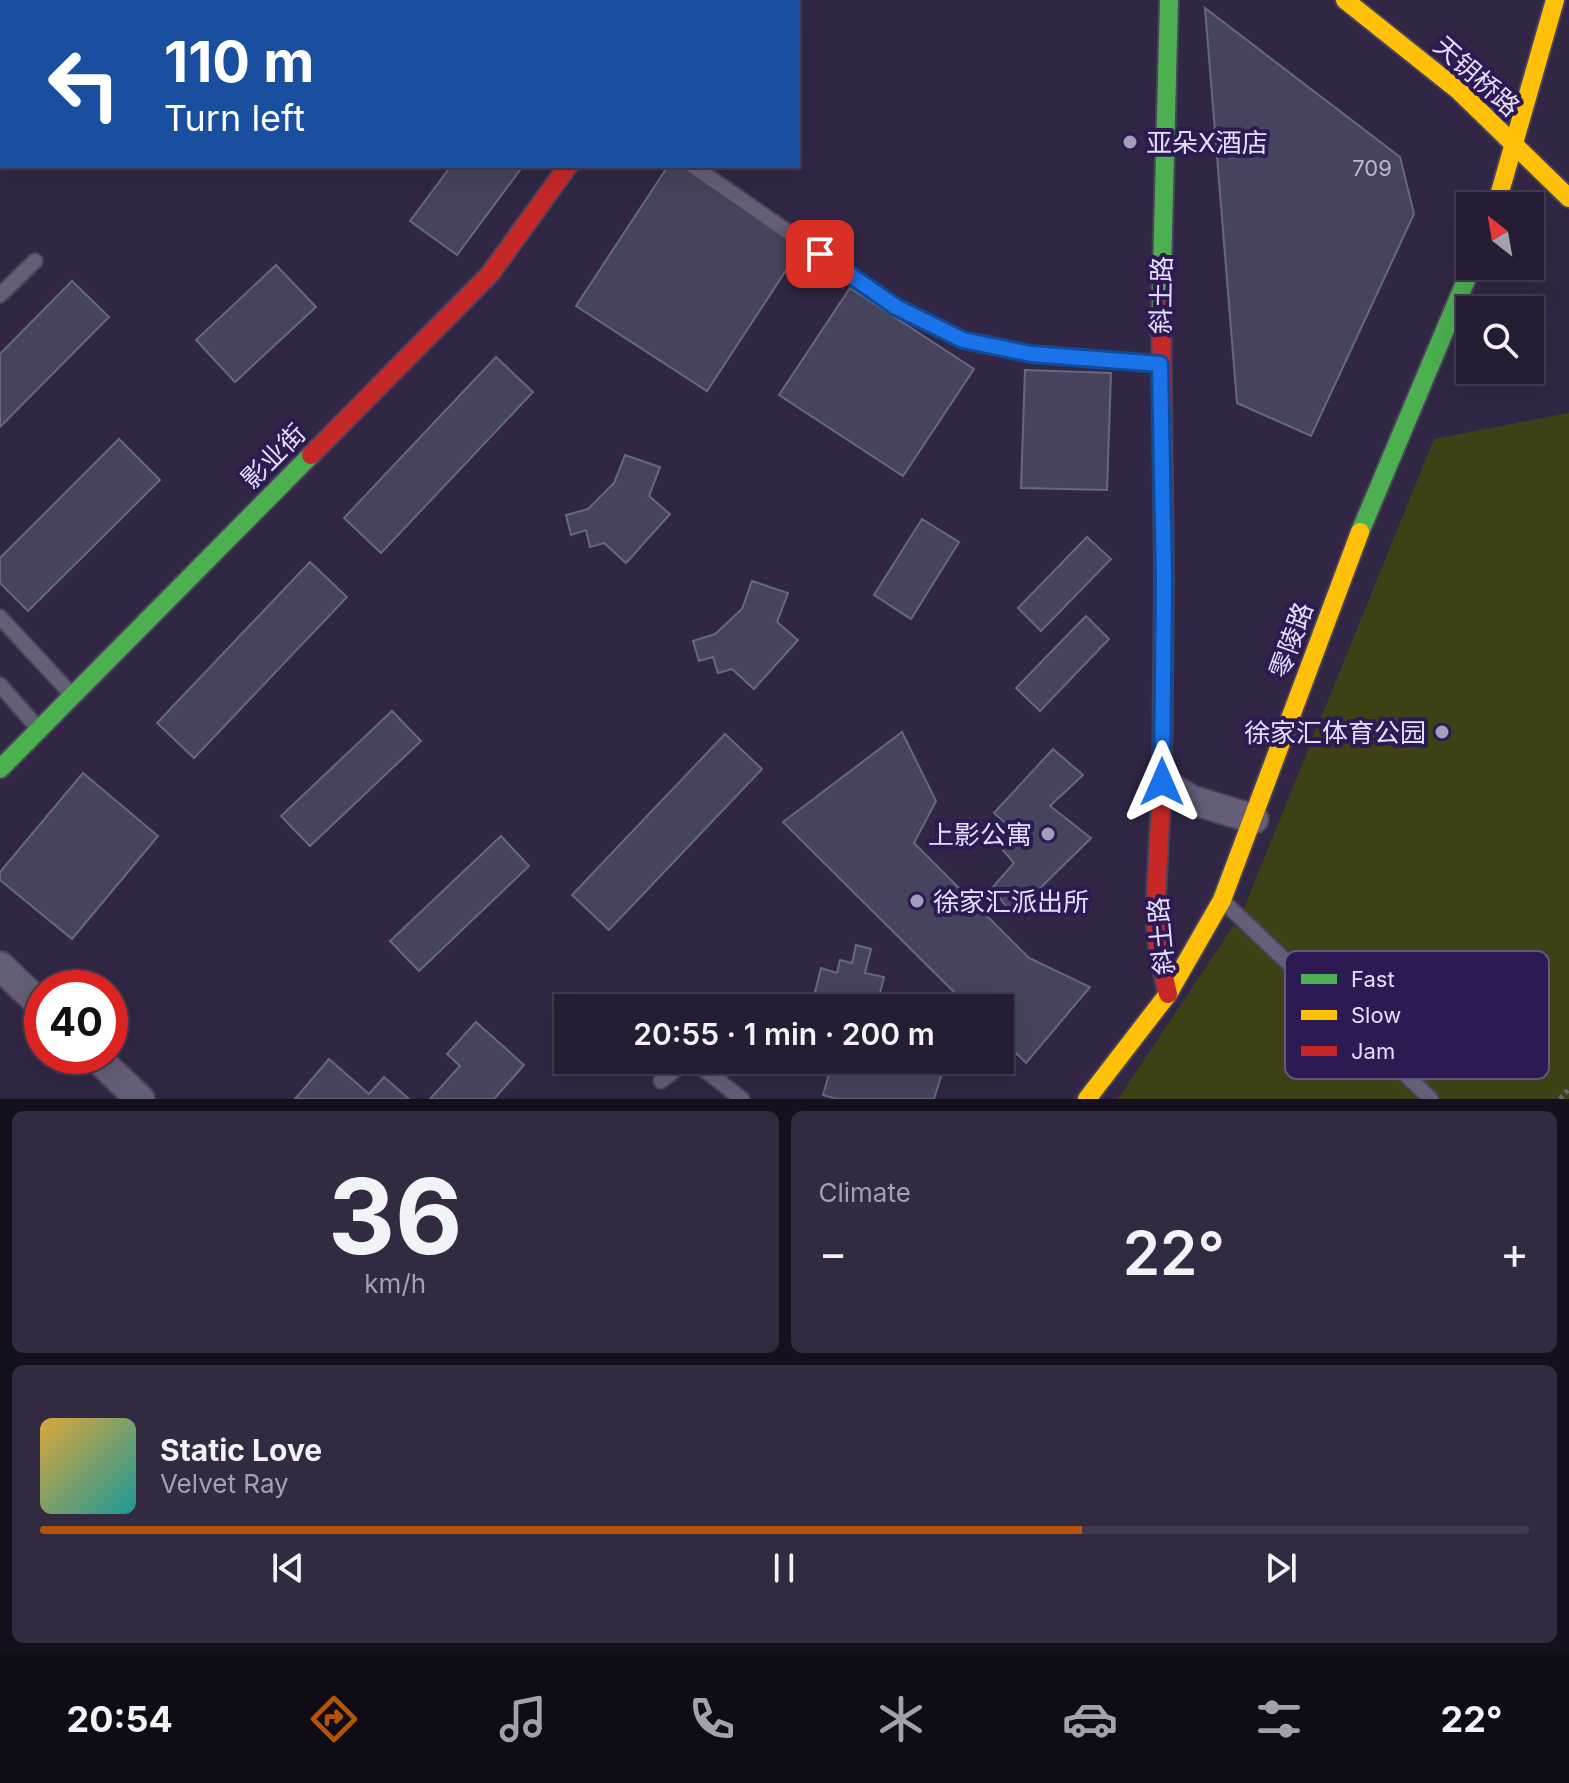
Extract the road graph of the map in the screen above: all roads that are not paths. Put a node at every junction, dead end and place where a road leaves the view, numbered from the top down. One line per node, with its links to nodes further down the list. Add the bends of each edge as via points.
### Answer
1 (1169, 0): 12 (street, 斜土路)
2 (1345, 0): 4 (street, 天钥桥路, via 1459,91)
3 (1555, 0): 4 (street)
4 (1515, 145): 7 (street); 8 (street, 天钥桥路)
5 (567, 168): 15 (street, 影业街, via 490,274)
6 (696, 168): 12 (lane, via 896,307 963,340 1031,354)
7 (1500, 192)
8 (1569, 198)
9 (35, 261): 11 (lane)
10 (1466, 280): 19 (street, 零陵路, via 1344,570)
11 (0, 295)
12 (1160, 364): 18 (street, 斜土路)
13 (0, 617): 15 (lane)
14 (0, 685): 16 (lane)
15 (72, 695): 16 (street, 影业街)
16 (39, 729): 17 (street, 影业街)
17 (0, 769)
18 (1162, 782): 19 (street, via 1192,800); 24 (street, 斜土路, via 1155,916)
19 (1254, 819): 20 (street, 零陵路)
20 (1222, 900): 21 (lane); 24 (street, 零陵路)
21 (1285, 960)
22 (0, 966): 23 (street)
23 (24, 989)
24 (1168, 994): 32 (street, 零陵路)
25 (114, 1074): 30 (street)
26 (671, 1074): 29 (lane)
27 (709, 1074): 31 (lane)
28 (1410, 1079): 33 (lane)
29 (661, 1081)
30 (140, 1099)
31 (742, 1099)
32 (1087, 1099)
33 (1431, 1099)

